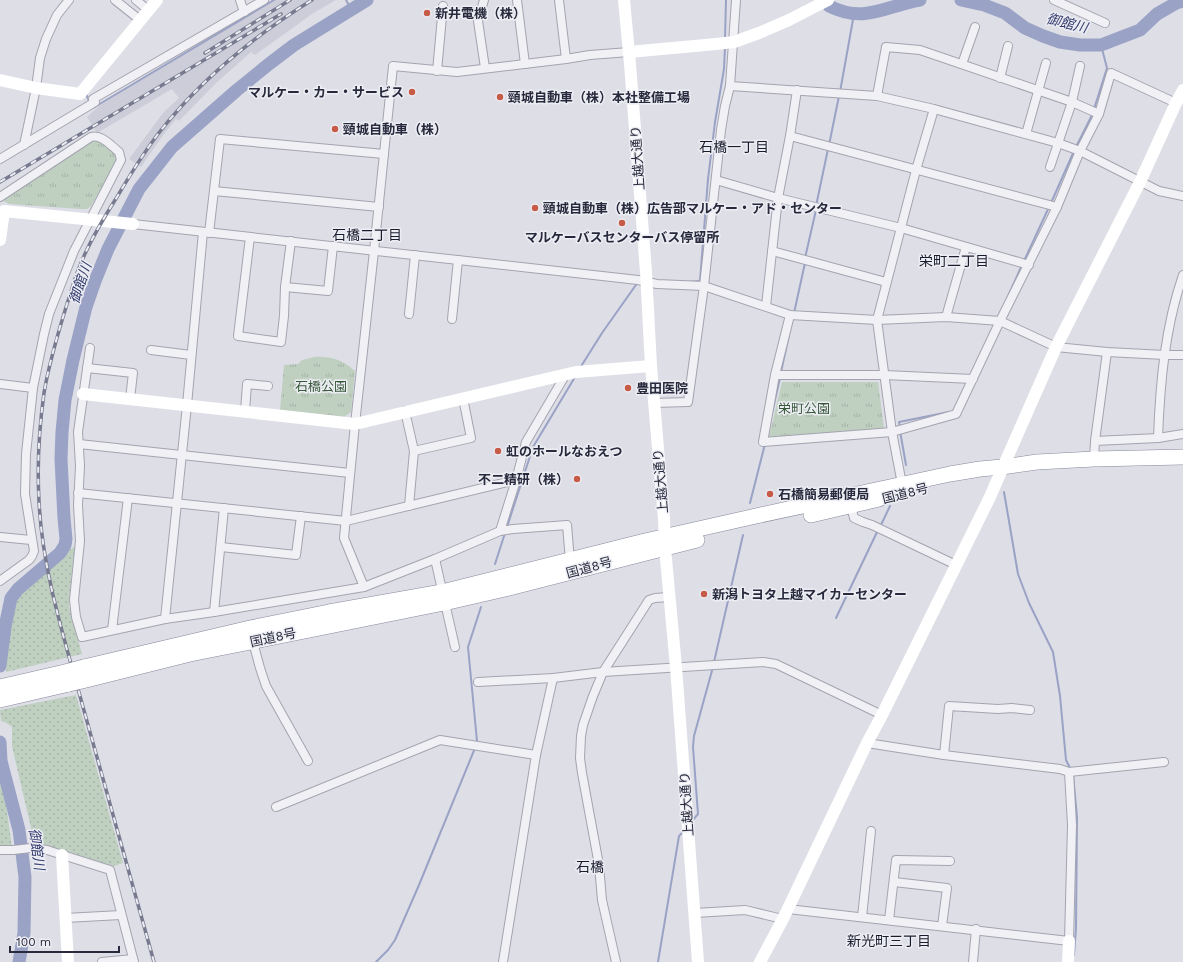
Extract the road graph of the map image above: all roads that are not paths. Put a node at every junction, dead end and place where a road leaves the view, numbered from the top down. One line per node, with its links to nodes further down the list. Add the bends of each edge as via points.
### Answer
1 (69, 0): 33 (street, via 57,15 46,39 40,58)
2 (115, 0): 17 (street)
3 (136, 0): 15 (street)
4 (158, 0): 15 (street)
5 (240, 0): 16 (street)
6 (264, 0): 16 (street)
7 (484, 0): 28 (street, via 478,21)
8 (517, 0): 25 (street)
9 (559, 0): 23 (street)
10 (624, 0): 22 (street, 上越大通り)
11 (736, 0): 20 (street)
12 (828, 0): 20 (street, via 782,23)
13 (1054, 0): 18 (street)
14 (443, 6): 29 (street)
15 (148, 10): 17 (street)
16 (244, 12): 41 (street, via 93,99 95,102)
17 (140, 20): 37 (street)
18 (1105, 23)
19 (974, 27): 26 (street)
20 (734, 42): 22 (street); 32 (street)
21 (1008, 46): 30 (street)
22 (629, 52): 23 (street); 77 (street, 上越大通り)
23 (566, 59): 25 (street)
24 (1046, 63): 35 (street)
25 (525, 64): 28 (street)
26 (962, 64): 30 (street); 38 (street, via 920,50 886,47)
27 (1080, 66): 39 (street)
28 (485, 68): 29 (street, via 457,72)
29 (437, 71): 49 (street, via 393,66)
30 (1000, 78): 35 (street)
31 (0, 80): 33 (street)
32 (730, 86): 34 (street); 53 (street, via 723,118)
33 (36, 88): 37 (street); 47 (street)
34 (797, 90): 38 (street); 45 (street)
35 (1038, 90): 39 (street); 44 (street)
36 (1183, 90): 40 (street)
37 (80, 94): 41 (street)
38 (877, 96): 42 (street)
39 (1072, 102): 43 (street); 46 (street)
40 (1176, 103): 43 (street, via 1111,73); 54 (street)
41 (88, 106): 47 (street)
42 (934, 109): 44 (street); 52 (street)
43 (1099, 114): 48 (street)
44 (1026, 134): 46 (street)
45 (790, 136): 52 (street); 58 (street)
46 (1058, 143): 48 (street); 51 (street)
47 (24, 145): 50 (street)
48 (1080, 151): 54 (street); 60 (street)
49 (384, 154): 55 (street, via 220,139); 59 (street)
50 (0, 159)
51 (1050, 167)
52 (916, 170): 60 (street); 64 (street)
53 (716, 180): 58 (street); 79 (street)
54 (1140, 182): 56 (street, via 1159,191); 88 (street)
55 (214, 191): 59 (street); 65 (street)
56 (1183, 196)
57 (0, 197): 62 (street, via 87,139 97,136 119,152 121,160)
58 (778, 198): 64 (street); 72 (street)
59 (379, 207): 71 (street)
60 (1057, 207): 75 (street)
61 (2, 211): 62 (street); 67 (street)
62 (90, 220): 63 (street); 103 (street, via 49,314)
63 (133, 224): 65 (street)
64 (901, 228): 70 (street); 78 (street)
65 (206, 232): 66 (street); 92 (street)
66 (250, 237): 68 (street); 80 (street, via 238,336 281,342)
67 (0, 240)
68 (290, 241): 69 (street); 80 (street)
69 (333, 246): 71 (street); 80 (street, via 328,291)
70 (966, 247): 75 (street); 84 (street)
71 (374, 251): 73 (street); 111 (street)
72 (772, 251): 78 (street); 81 (street)
73 (415, 255): 74 (street); 82 (street)
74 (458, 260): 77 (street); 85 (street)
75 (1029, 265): 87 (street)
76 (1183, 275): 93 (street)
77 (646, 281): 79 (street, via 657,284); 95 (street, 上越大通り)
78 (886, 282): 86 (street)
79 (704, 286): 81 (street); 107 (street, via 688,402)
80 (285, 287)
81 (766, 306): 83 (street)
82 (409, 314)
83 (790, 315): 86 (street); 98 (street)
84 (946, 317): 86 (street); 87 (street)
85 (452, 319)
86 (878, 320): 99 (street)
87 (1000, 321): 88 (street); 100 (street)
88 (1056, 347): 91 (street); 122 (street)
89 (90, 348): 96 (street)
90 (151, 350): 92 (street)
91 (1107, 352): 93 (street); 115 (street)
92 (191, 355): 108 (street)
93 (1165, 355): 94 (street); 114 (street)
94 (1183, 355)
95 (651, 366): 97 (street); 107 (street, 上越大通り)
96 (87, 368): 104 (street); 106 (street, via 133,373)
97 (566, 374): 105 (street); 124 (street, via 526,442)
98 (775, 375): 99 (street); 112 (street, via 763,442)
99 (884, 375): 100 (street); 112 (street)
100 (973, 379): 112 (street, via 956,414)
101 (0, 384): 103 (street)
102 (268, 386): 110 (street, via 247,384)
103 (33, 388): 136 (street, via 26,462 26,494)
104 (83, 394): 106 (street); 116 (street, via 78,424)
105 (463, 398): 109 (street); 117 (street, via 471,438)
106 (130, 399): 108 (street)
107 (654, 402): 137 (street, 上越大通り)
108 (188, 405): 110 (street); 118 (street)
109 (405, 411): 111 (street); 117 (street)
110 (245, 412): 111 (street)
111 (355, 424): 123 (street)
112 (892, 432): 125 (street)
113 (1183, 434): 114 (street)
114 (1158, 438): 115 (street)
115 (1095, 441): 120 (street)
116 (79, 444): 118 (street); 126 (street)
117 (414, 451): 129 (street)
118 (182, 454): 123 (street); 128 (street)
119 (1183, 456): 120 (highway, 国道8号)
120 (1094, 459): 122 (highway, 国道8号, via 1037,462)
121 (1183, 466): 122 (highway, 国道8号)
122 (1000, 472): 125 (highway, 国道8号, via 980,469); 130 (highway, 国道8号, via 951,481); 141 (street)
123 (350, 473): 133 (street)
124 (516, 480): 129 (street); 134 (street)
125 (902, 484): 137 (highway, 国道8号, via 756,516)
126 (78, 493): 127 (street); 148 (street, via 80,541 74,600 76,617 82,637)
127 (128, 498): 128 (street); 148 (street)
128 (178, 503): 131 (street); 147 (street)
129 (409, 506): 133 (street)
130 (851, 506): 137 (highway, 国道8号); 141 (street, via 857,520)
131 (224, 508): 132 (street); 138 (street)
132 (301, 516): 133 (street); 138 (street, via 296,555)
133 (346, 521): 143 (street, via 344,538)
134 (506, 530): 139 (street); 140 (street, via 567,525)
135 (0, 537): 136 (street)
136 (31, 540): 142 (street, via 34,551 29,560)
137 (665, 543): 140 (highway, 国道8号); 144 (highway, 国道8号, via 648,551 519,585); 145 (street, 上越大通り)
138 (221, 547): 146 (street)
139 (435, 559): 143 (street); 144 (street)
140 (570, 561): 144 (highway, 国道8号)
141 (956, 565): 160 (street)
142 (0, 581)
143 (364, 587): 146 (street)
144 (443, 597): 149 (highway, 国道8号); 150 (street); 153 (highway, 国道8号, via 329,612 250,628)
145 (669, 597): 151 (street, 上越大通り); 152 (street, via 649,600)
146 (214, 612): 147 (street)
147 (165, 619): 148 (street)
148 (112, 630)
149 (253, 642): 153 (highway, 国道8号); 164 (street, via 266,686)
150 (455, 648)
151 (676, 667): 152 (street); 160 (street, via 763,662 776,664); 173 (street, 上越大通り)
152 (602, 672): 155 (street); 187 (street, via 583,725 580,758 599,865 602,900)
153 (85, 674): 154 (highway, 国道8号, bridge)
154 (67, 678): 157 (highway, 国道8号); 158 (highway, 国道8号)
155 (553, 678): 156 (street); 162 (street)
156 (478, 682)
157 (0, 687)
158 (0, 700)
159 (1030, 710): 163 (street, via 949,706)
160 (882, 715): 161 (street)
161 (867, 743): 163 (street); 174 (street)
162 (536, 755): 167 (street, via 440,740); 186 (street)
163 (944, 755): 166 (street)
164 (308, 761)
165 (1164, 762): 166 (street)
166 (1069, 772): 181 (street, via 1072,825)
167 (276, 807)
168 (871, 831): 176 (street)
169 (0, 850): 170 (street, via 31,848)
170 (62, 855): 175 (street, via 110,870); 177 (street)
171 (950, 861): 172 (street, via 896,860)
172 (894, 882): 178 (street); 179 (street, via 948,888)
173 (694, 913): 174 (street, via 745,910); 188 (street, 上越大通り)
174 (785, 914): 176 (street); 189 (street)
175 (121, 915): 177 (street); 182 (street)
176 (862, 917): 178 (street)
177 (65, 918): 183 (street)
178 (889, 920): 179 (street)
179 (942, 926): 180 (street)
180 (976, 929): 181 (street); 190 (street)
181 (1069, 941): 191 (street)
182 (133, 961): 185 (street)
183 (68, 962)
184 (102, 962): 185 (street)
185 (114, 962)
186 (503, 962)
187 (616, 962)
188 (698, 962)
189 (760, 962)
190 (973, 962)
191 (1068, 962)

